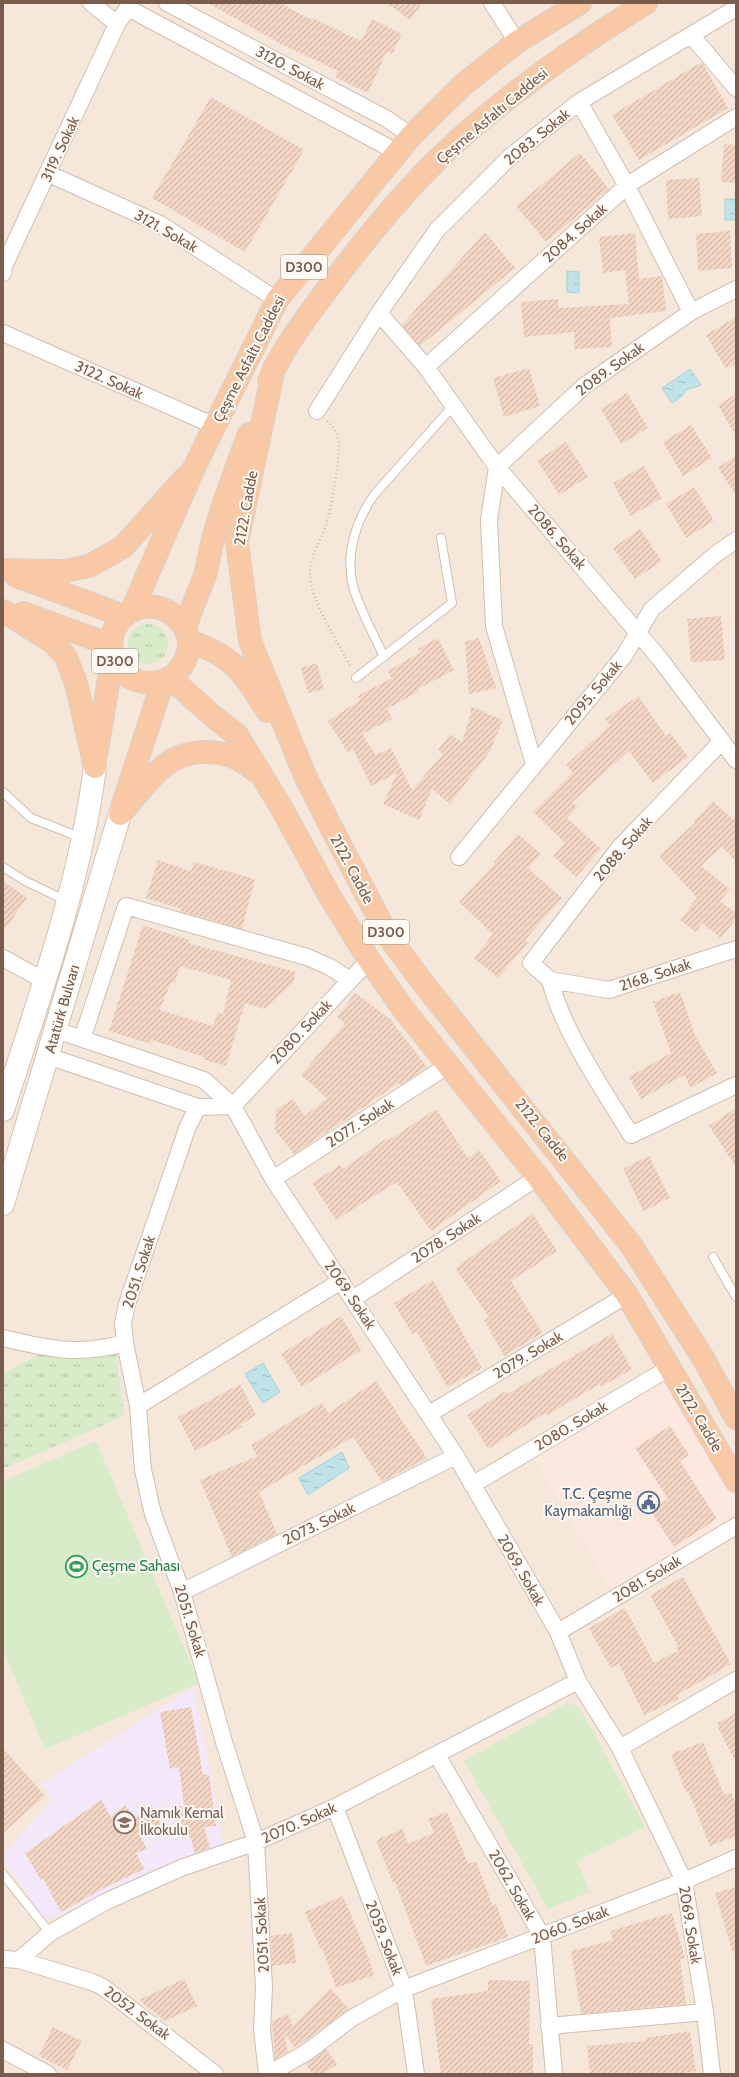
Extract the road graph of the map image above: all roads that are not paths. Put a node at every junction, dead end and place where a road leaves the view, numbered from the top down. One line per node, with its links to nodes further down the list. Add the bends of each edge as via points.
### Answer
1 (91, 3): 8 (street)
2 (167, 3): 14 (street, 3120. Sokak, via 387,119)
3 (492, 3): 10 (street)
4 (580, 3): 10 (highway, Çeşme Asfaltı Caddesi / D300)
5 (646, 3): 25 (highway, Çeşme Asfaltı Caddesi / D300, via 579,44 512,94 454,144 366,238)
6 (130, 5): 8 (street); 15 (street)
7 (736, 8): 9 (street, 2083. Sokak)
8 (117, 24): 16 (street, 3119. Sokak)
9 (691, 35): 11 (street); 12 (street, 2083. Sokak)
10 (517, 42): 14 (highway, Çeşme Asfaltı Caddesi / D300, via 464,84)
11 (736, 88)
12 (579, 102): 17 (street); 22 (street, 2083. Sokak, via 510,157 436,230)
13 (736, 117): 17 (street, 2084. Sokak)
14 (411, 136): 15 (highway, Çeşme Asfaltı Caddesi / D300)
15 (397, 152): 20 (highway, Çeşme Asfaltı Caddesi / D300)
16 (49, 174): 18 (street, 3119. Sokak, via 4,266); 20 (street, 3121. Sokak, via 160,224)
17 (627, 186): 21 (street); 24 (street, 2084. Sokak)
18 (3, 273)
19 (736, 289): 21 (street, 2089. Sokak)
20 (277, 300): 28 (highway, Çeşme Asfaltı Caddesi / D300)
21 (690, 312): 29 (street, 2089. Sokak, via 584,386)
22 (379, 313): 24 (street, 2086. Sokak); 27 (street, 2083. Sokak)
23 (3, 333): 28 (street, 3122. Sokak)
24 (426, 367): 26 (street, 2086. Sokak)
25 (274, 368): 38 (highway, via 215,530 205,575); 48 (highway, 2122. Cadde / D300, via 237,542 250,642)
26 (454, 406): 29 (street, 2086. Sokak); 40 (lane, via 374,495 355,530 351,558 353,586)
27 (317, 410)
28 (215, 426): 30 (highway, Çeşme Asfaltı Caddesi / D300)
29 (497, 467): 37 (street, 2086. Sokak); 45 (street, via 489,520 494,626)
30 (193, 470): 33 (highway, via 123,547 90,566 65,571); 36 (highway, Çeşme Asfaltı Caddesi / D300)
31 (441, 538): 40 (lane, via 452,603)
32 (736, 540): 37 (street, 2095. Sokak, via 652,609)
33 (3, 570): 36 (highway)
34 (3, 608): 39 (highway, via 36,617)
35 (3, 611): 46 (highway, via 54,643 66,658 76,683)
36 (128, 613): 38 (highway, via 144,606 157,606 178,618); 39 (highway, D300, via 112,634)
37 (638, 632): 43 (street, 2086. Sokak); 45 (street, 2095. Sokak, via 624,656)
38 (187, 634): 42 (highway, via 188,654 183,666); 48 (highway, via 232,662 250,683)
39 (112, 650): 42 (highway, D300, via 118,667 127,676 150,683); 46 (highway, D300)
40 (384, 657): 41 (lane)
41 (356, 678)
42 (167, 680): 47 (highway, 2122. Cadde / D300, via 237,735); 50 (highway)
43 (722, 741): 44 (street, 2086. Sokak); 59 (street, 2088. Sokak, via 620,847 531,964)
44 (736, 760)
45 (534, 764): 52 (street, 2095. Sokak)
46 (95, 768): 51 (main road, Atatürk Bulvarı / D300)
47 (262, 776): 50 (highway, via 240,760 225,754 191,753 176,757 164,766); 57 (highway, 2122. Cadde / D300)
48 (306, 778): 82 (highway, 2122. Cadde / D300, via 387,934 632,1245 703,1358)
49 (3, 792): 51 (lane, via 31,818)
50 (120, 814): 61 (main road, Atatürk Bulvarı)
51 (83, 839): 54 (main road, Atatürk Bulvarı / D300)
52 (459, 857)
53 (3, 867): 54 (lane, via 25,881)
54 (68, 901): 60 (main road, Atatürk Bulvarı / D300)
55 (736, 949): 59 (street, 2168. Sokak, via 609,990)
56 (3, 958): 60 (street)
57 (369, 960): 58 (street, 2080. Sokak); 64 (highway, 2122. Cadde / D300)
58 (350, 980): 62 (street, via 330,967 307,957 126,906); 66 (street, 2080. Sokak)
59 (550, 980): 65 (street, via 559,1009 594,1075 631,1135)
60 (45, 981): 68 (main road, Atatürk Bulvarı / D300)
61 (56, 1030): 62 (street, 2069. Sokak); 63 (main road, Atatürk Bulvarı)
62 (82, 1039): 66 (street, 2069. Sokak, via 204,1080)
63 (48, 1056): 67 (street); 71 (main road, Atatürk Bulvarı)
64 (447, 1066): 69 (highway, 2122. Cadde / D300); 70 (street, 2077. Sokak)
65 (736, 1085)
66 (233, 1106): 67 (street); 70 (street, 2069. Sokak)
67 (198, 1107): 78 (street, 2051. Sokak, via 188,1126 127,1304 123,1323)
68 (3, 1110)
69 (538, 1177): 74 (highway, 2122. Cadde / D300); 76 (street, 2078. Sokak)
70 (273, 1179): 73 (street, 2069. Sokak)
71 (3, 1204)
72 (713, 1257): 75 (lane)
73 (341, 1281): 76 (street, 2069. Sokak); 80 (street)
74 (627, 1295): 79 (highway, 2122. Cadde / D300); 81 (street, 2079. Sokak)
75 (736, 1297)
76 (353, 1299): 81 (street, 2069. Sokak)
77 (3, 1338): 78 (street, via 62,1351 91,1350)
78 (125, 1343): 80 (street, 2051. Sokak)
79 (669, 1368): 84 (highway, 2122. Cadde / D300); 85 (street, 2080. Sokak)
80 (138, 1406): 87 (street, 2051. Sokak, via 143,1470 153,1514)
81 (429, 1414): 83 (street, 2069. Sokak)
82 (736, 1418)
83 (456, 1456): 85 (street, 2069. Sokak); 87 (street, 2073. Sokak)
84 (736, 1481)
85 (472, 1485): 88 (street, 2069. Sokak)
86 (736, 1526): 88 (street, 2081. Sokak)
87 (182, 1592): 94 (street, 2051. Sokak, via 224,1742)
88 (558, 1632): 90 (street, 2069. Sokak)
89 (736, 1680): 91 (street)
90 (578, 1681): 91 (street, 2069. Sokak); 92 (street, 2070. Sokak)
91 (620, 1748): 97 (street, 2069. Sokak)
92 (437, 1756): 93 (street, 2070. Sokak); 99 (street, 2062. Sokak)
93 (335, 1807): 94 (street, 2070. Sokak); 102 (street, 2059. Sokak)
94 (256, 1842): 98 (street, 2070. Sokak, via 181,1868 105,1902); 108 (street, 2051. Sokak, via 264,1986 262,2029)
95 (736, 1858): 97 (street, 2060. Sokak)
96 (3, 1874): 98 (lane)
97 (684, 1881): 99 (street, 2060. Sokak); 103 (street, 2069. Sokak)
98 (50, 1933): 101 (street, 2070. Sokak)
99 (542, 1936): 102 (street, 2060. Sokak); 104 (street, 2062. Sokak)
100 (3, 1959): 101 (street, 2052. Sokak)
101 (19, 1960): 107 (street, 2052. Sokak, via 103,1987)
102 (404, 1989): 108 (street, 2060. Sokak, via 352,2018 307,2052); 109 (street, 2059. Sokak)
103 (704, 2012): 104 (street); 111 (street, 2069. Sokak)
104 (549, 2026): 110 (street, 2062. Sokak)
105 (3, 2050): 106 (street)
106 (48, 2074)
107 (215, 2074)
108 (268, 2074)
109 (416, 2074)
110 (554, 2074)
111 (712, 2074)

